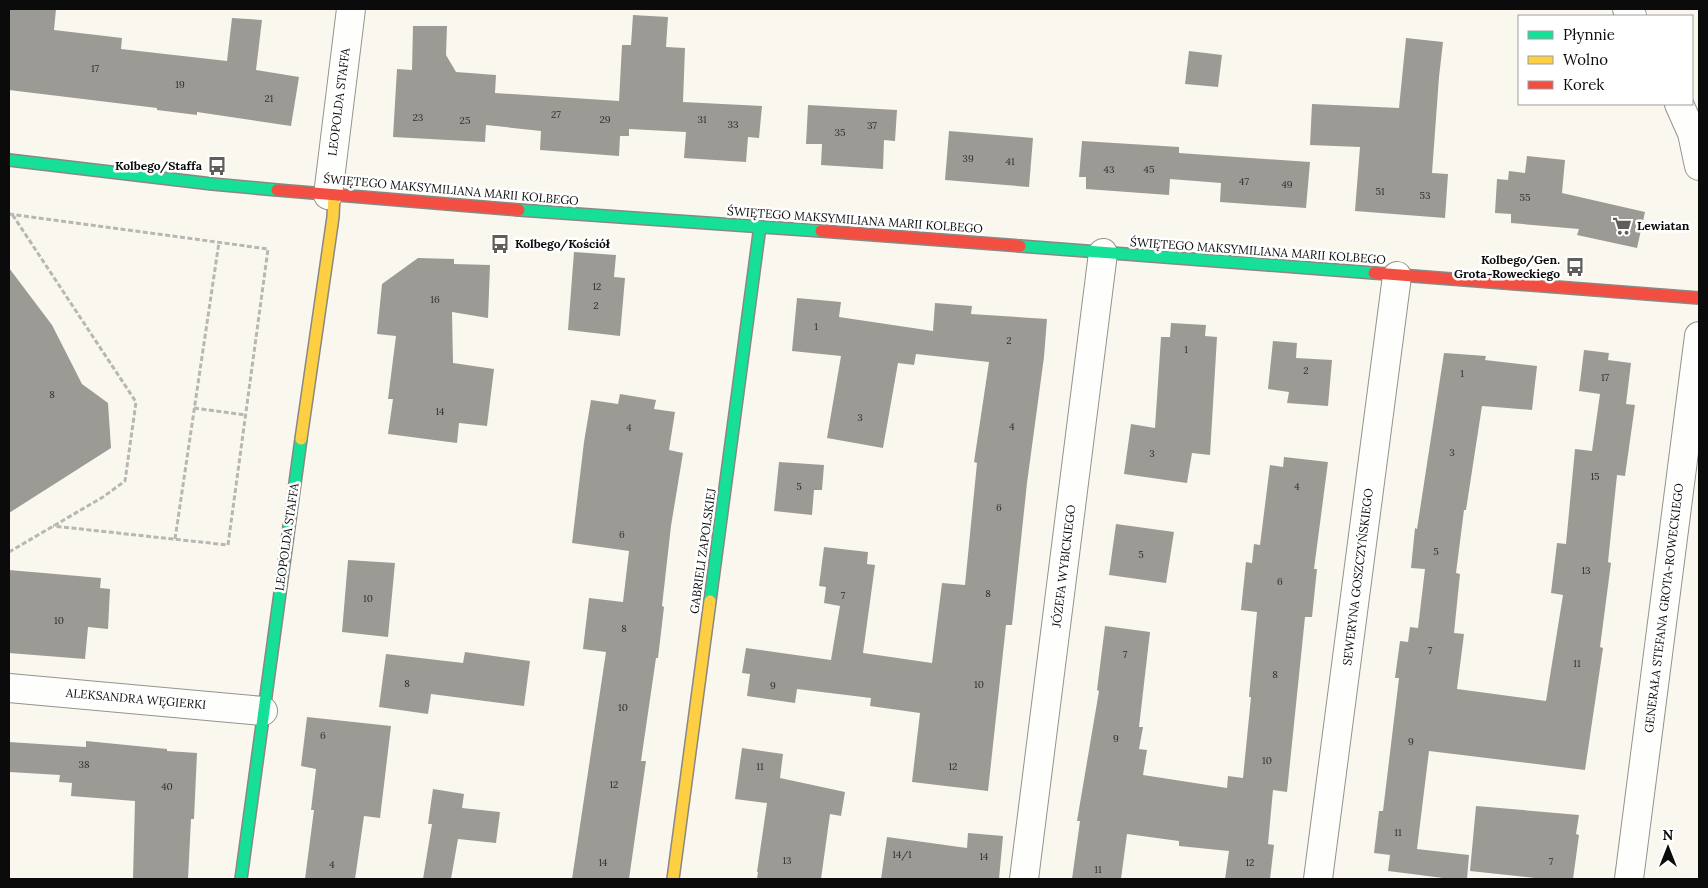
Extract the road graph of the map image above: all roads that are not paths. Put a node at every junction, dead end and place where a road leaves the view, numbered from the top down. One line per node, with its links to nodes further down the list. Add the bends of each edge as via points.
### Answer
1 (351, 9): 5 (street, LEOPOLDA STAFFA)
2 (1679, 105): 4 (street, via 1692,133)
3 (9, 160): 5 (street, ŚWIĘTEGO MAKSYMILIANA MARII KOLBEGO)
4 (1699, 166)
5 (331, 195): 6 (street, ŚWIĘTEGO MAKSYMILIANA MARII KOLBEGO); 12 (street, LEOPOLDA STAFFA, via 333,217)
6 (760, 226): 7 (street, ŚWIĘTEGO MAKSYMILIANA MARII KOLBEGO); 14 (street, GABRIELI ZAPOLSKIEJ)
7 (1103, 253): 8 (street, ŚWIĘTEGO MAKSYMILIANA MARII KOLBEGO); 15 (street, JÓZEFA WYBICKIEGO)
8 (1397, 276): 9 (street, ŚWIĘTEGO MAKSYMILIANA MARII KOLBEGO); 16 (street, SEWERYNA GOSZCZYŃSKIEGO)
9 (1699, 298)
10 (1699, 336): 17 (street, GENERAŁA STEFANA GROTA-ROWECKIEGO)
11 (9, 688): 12 (street, ALEKSANDRA WĘGIERKI)
12 (263, 711): 13 (street, LEOPOLDA STAFFA)
13 (241, 879)
14 (673, 879)
15 (1024, 879)
16 (1318, 879)
17 (1629, 879)

